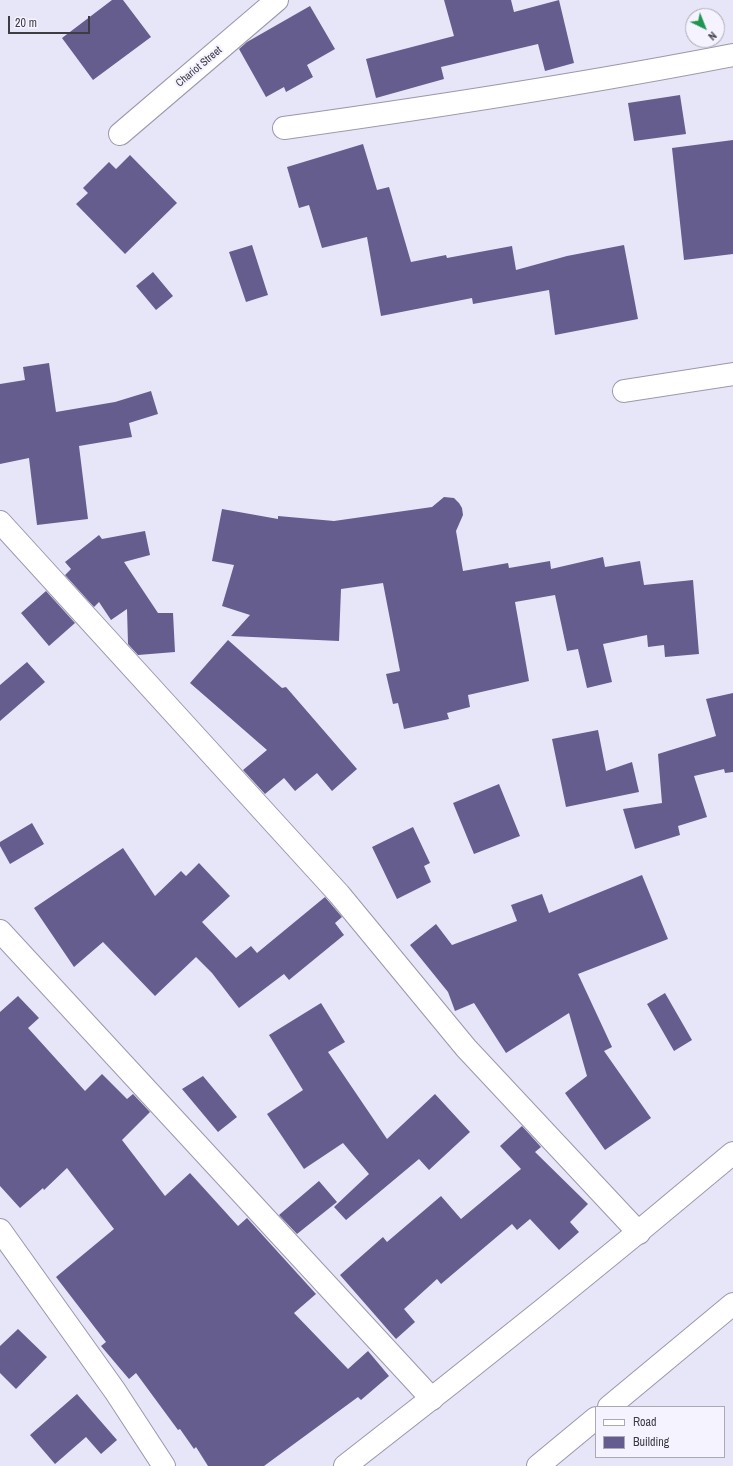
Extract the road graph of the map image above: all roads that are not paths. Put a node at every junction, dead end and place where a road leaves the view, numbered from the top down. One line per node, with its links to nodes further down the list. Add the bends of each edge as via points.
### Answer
1 (277, 0): 4 (street, Chariot Street)
2 (733, 55): 3 (street, via 432,108)
3 (284, 128)
4 (120, 134)
5 (733, 374): 6 (street)
6 (624, 391)
7 (0, 522): 11 (street, via 339,894 466,1048)
8 (0, 931): 13 (street)
9 (733, 1153): 11 (street)
10 (0, 1230): 16 (street)
11 (639, 1233): 13 (street)
12 (733, 1304): 14 (street)
13 (432, 1399): 17 (street)
14 (610, 1406)
15 (595, 1419): 18 (street)
16 (164, 1466)
17 (345, 1466)
18 (538, 1466)

